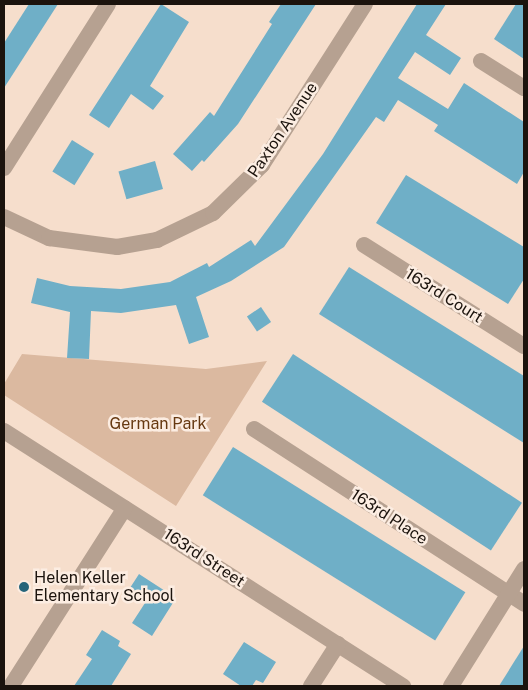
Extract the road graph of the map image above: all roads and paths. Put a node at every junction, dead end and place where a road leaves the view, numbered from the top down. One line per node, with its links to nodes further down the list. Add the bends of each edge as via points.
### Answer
1 (108, 4): 5 (street)
2 (365, 4): 6 (street, Paxton Avenue, via 262,165 213,213 157,240 117,247 49,238)
3 (481, 61): 4 (street)
4 (524, 88)
5 (4, 168)
6 (4, 217)
7 (364, 245): 8 (street, 163rd Court)
8 (524, 346)
9 (254, 429): 13 (street, 163rd Place)
10 (4, 431): 11 (street, 163rd Street)
11 (125, 508): 15 (street, 163rd Street); 16 (street)
12 (524, 569): 13 (street)
13 (508, 594): 14 (street, 163rd Place); 19 (street)
14 (524, 604)
15 (338, 644): 17 (street); 18 (street, 163rd Street)
16 (11, 686)
17 (311, 686)
18 (403, 686)
19 (451, 686)

